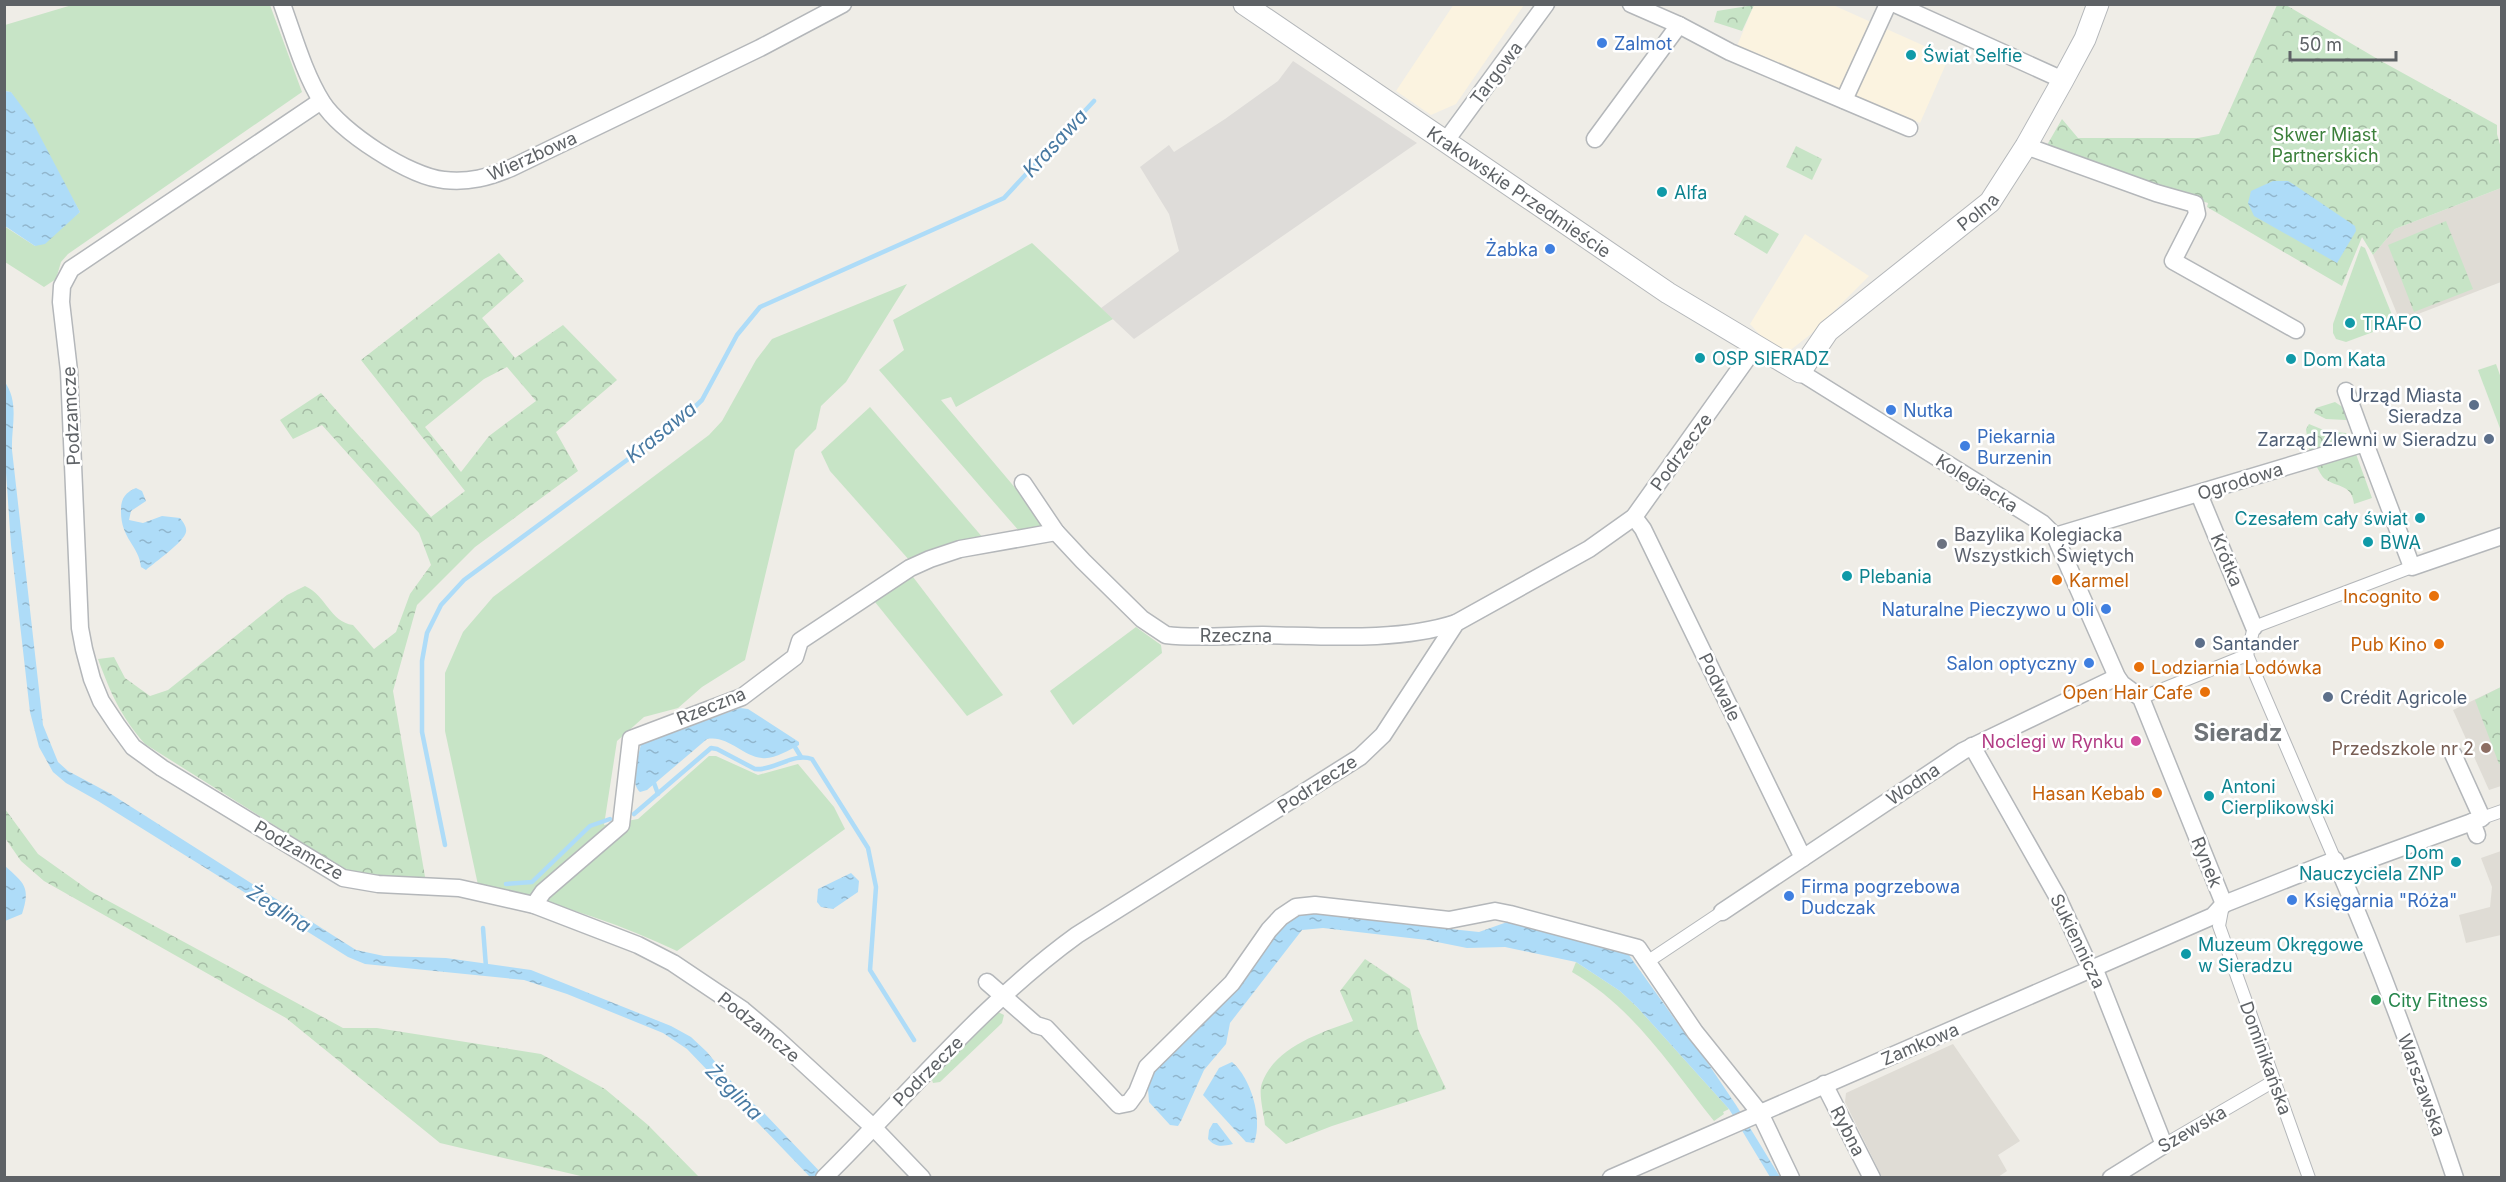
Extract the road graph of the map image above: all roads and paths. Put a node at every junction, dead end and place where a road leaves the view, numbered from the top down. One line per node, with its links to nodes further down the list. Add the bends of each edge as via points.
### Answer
1 (282, 4): 11 (street, Wierzbowa)
2 (843, 4): 11 (street, Wierzbowa, via 750,53 486,178 461,182 417,172 343,127)
3 (1244, 4): 15 (street, Krakowskie Przedmieście)
4 (1546, 4): 15 (street, Targowa)
5 (1631, 4): 9 (street)
6 (1888, 4): 12 (street)
7 (1895, 4): 10 (street)
8 (2098, 4): 10 (street, Polna)
9 (1679, 25): 12 (street, via 1730,52); 14 (street)
10 (2063, 81): 16 (street, Polna)
11 (321, 100): 41 (street, Podzamcze, via 71,269 62,286 82,639 92,679 101,701 133,747 343,878 459,888)
12 (1844, 100): 13 (street)
13 (1909, 128)
14 (1595, 139)
15 (1445, 142): 18 (street, Krakowskie Przedmieście, via 1668,293)
16 (2026, 146): 17 (street, via 2195,204 2197,214 2173,261); 19 (street, Polna, via 1990,202 1828,332)
17 (2296, 330)
18 (1756, 346): 19 (street, Krakowskie Przedmieście); 24 (street, Podrzecze)
19 (1800, 372): 26 (street, Kolegiacka, via 2034,518)
20 (2346, 392): 21 (street)
21 (2365, 443): 23 (street, Ogrodowa); 28 (street)
22 (1023, 483): 25 (street, Rzeczna)
23 (2199, 494): 26 (street, Ogrodowa); 30 (street, Krótka)
24 (1634, 517): 29 (street, Podrzecze, via 1566,563); 38 (street, Podwale)
25 (1056, 532): 29 (street, Rzeczna, via 1124,603 1166,635 1390,634); 41 (street, Rzeczna, via 960,549 910,568 800,641 795,657 742,697 632,739 621,825 543,892)
26 (2055, 536): 32 (street, Kolegiacka)
27 (2502, 536): 28 (street)
28 (2412, 567): 30 (street)
29 (1456, 623): 46 (street, Podrzecze, via 1383,735 1360,757 1077,934)
30 (2254, 627): 31 (street)
31 (2247, 655): 33 (street); 39 (street)
32 (2117, 677): 33 (street, Kolegiacka); 34 (street, Wodna)
33 (2141, 698): 40 (street, Rynek)
34 (1972, 746): 38 (street, Wodna); 44 (street, Sukiennicza, via 2057,896)
35 (2453, 754): 37 (street)
36 (2502, 811): 37 (street)
37 (2477, 825): 39 (street, Rynek)
38 (1803, 858): 42 (street, Wodna)
39 (2338, 865): 40 (street, Rynek); 59 (street, Warszawska, via 2393,1003)
40 (2224, 904): 44 (street, Zamkowa, via 2213,916); 47 (street, Dominikańska, via 2219,926)
41 (534, 905): 50 (street, Podzamcze, via 638,945 683,969 751,1017)
42 (1722, 912): 43 (street)
43 (1647, 962): 46 (street, via 1638,948 1495,911 1449,920 1315,905 1296,907 1269,930 1232,983 1147,1067 1129,1103 1119,1105 1046,1028 1036,1025); 49 (street)
44 (2090, 968): 48 (street, Zamkowa); 51 (street, Sukiennicza, via 2097,975)
45 (987, 982): 46 (street)
46 (1003, 997): 50 (street, Podrzecze)
47 (2274, 1081): 51 (street, Szewska); 58 (street, Dominikańska)
48 (1824, 1084): 49 (street, Zamkowa); 56 (street, Rybna)
49 (1757, 1114): 54 (street, Zamkowa); 55 (street)
50 (873, 1127): 52 (street, Podrzecze); 53 (street, Podzamcze)
51 (2164, 1145): 57 (street, Szewska)
52 (824, 1178)
53 (922, 1178)
54 (1611, 1178)
55 (1791, 1178)
56 (1872, 1178)
57 (2111, 1178)
58 (2309, 1178)
59 (2455, 1178)

